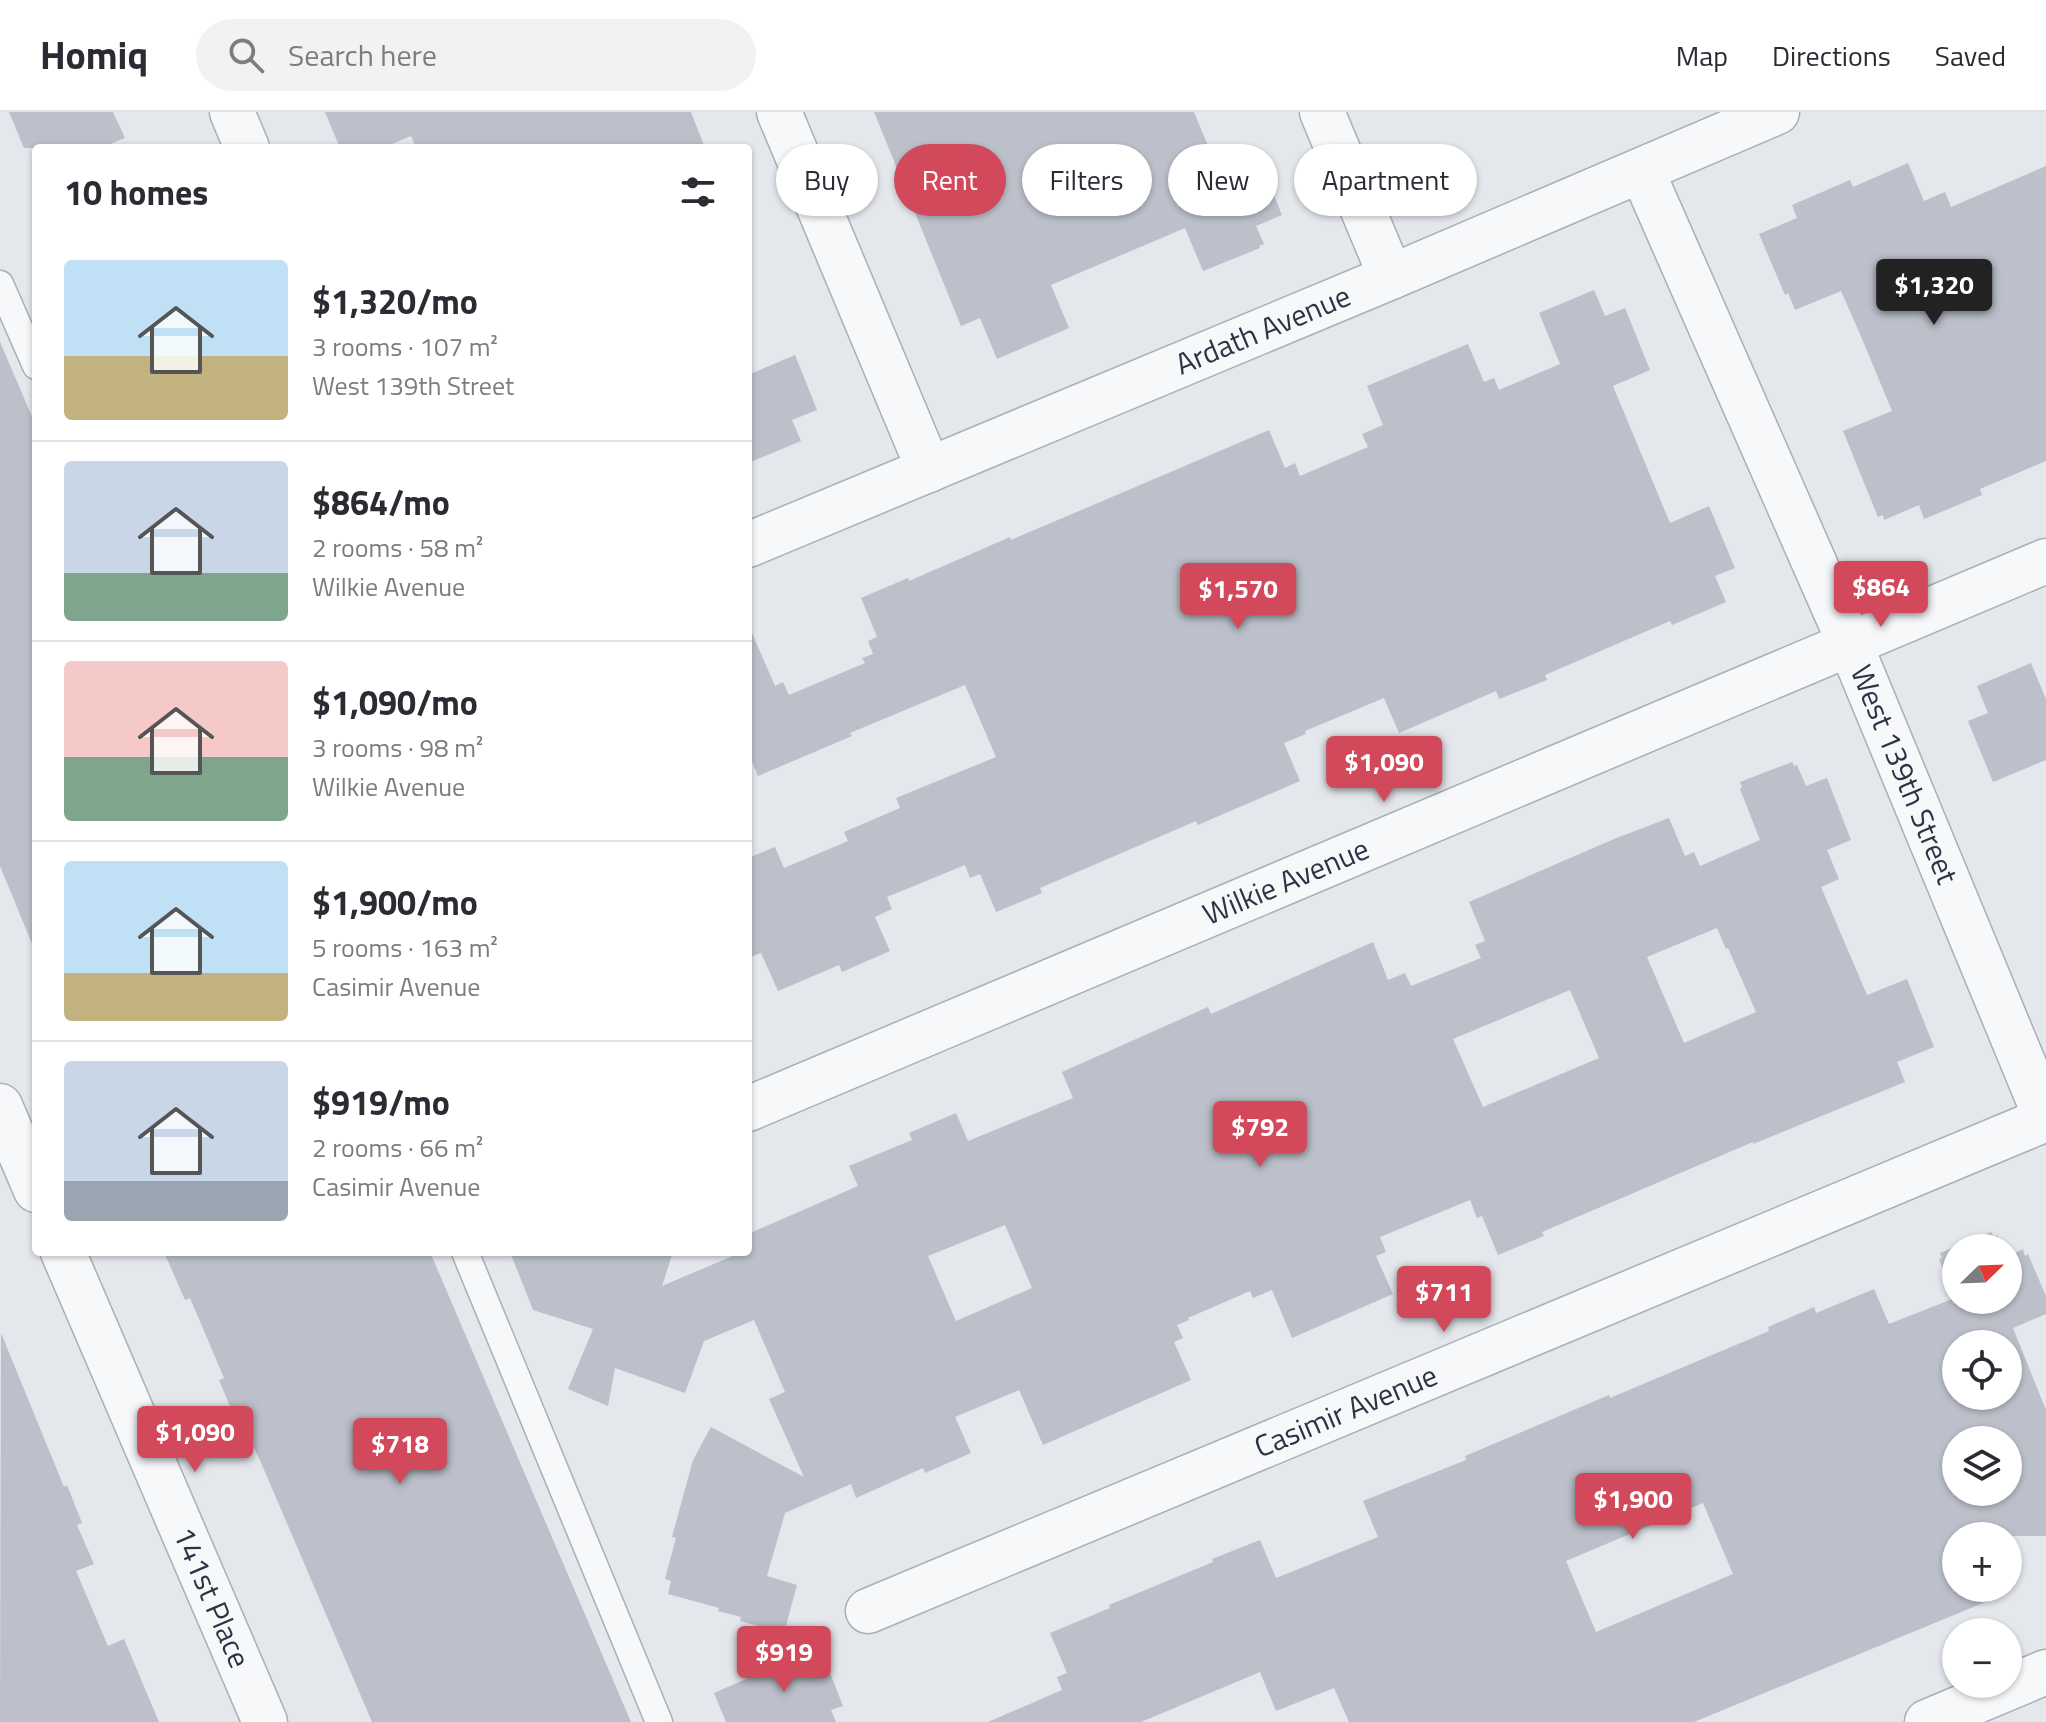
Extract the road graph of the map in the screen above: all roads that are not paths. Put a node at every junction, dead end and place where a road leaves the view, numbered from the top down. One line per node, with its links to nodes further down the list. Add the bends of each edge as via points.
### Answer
1 (232, 112): 5 (street)
2 (779, 112): 10 (street)
3 (1322, 112): 7 (street)
4 (1777, 112): 6 (street, Ardath Avenue)
5 (245, 144)
6 (1642, 171): 7 (street, Ardath Avenue); 13 (street, West 139th Street)
7 (1391, 277): 10 (street, Ardath Avenue)
8 (0, 284): 9 (lane)
9 (32, 357)
10 (929, 470): 11 (street, Ardath Avenue)
11 (752, 543)
12 (2046, 561): 13 (street, Wilkie Avenue)
13 (1850, 644): 15 (street, Wilkie Avenue); 16 (street, West 139th Street)
14 (0, 1106): 17 (street)
15 (752, 1107)
16 (2046, 1119): 20 (street, Casimir Avenue)
17 (32, 1181)
18 (65, 1256): 22 (street, 141st Place)
19 (467, 1256): 23 (lane)
20 (868, 1611)
21 (2046, 1672): 24 (street)
22 (265, 1722)
23 (659, 1722)
24 (1927, 1722)

